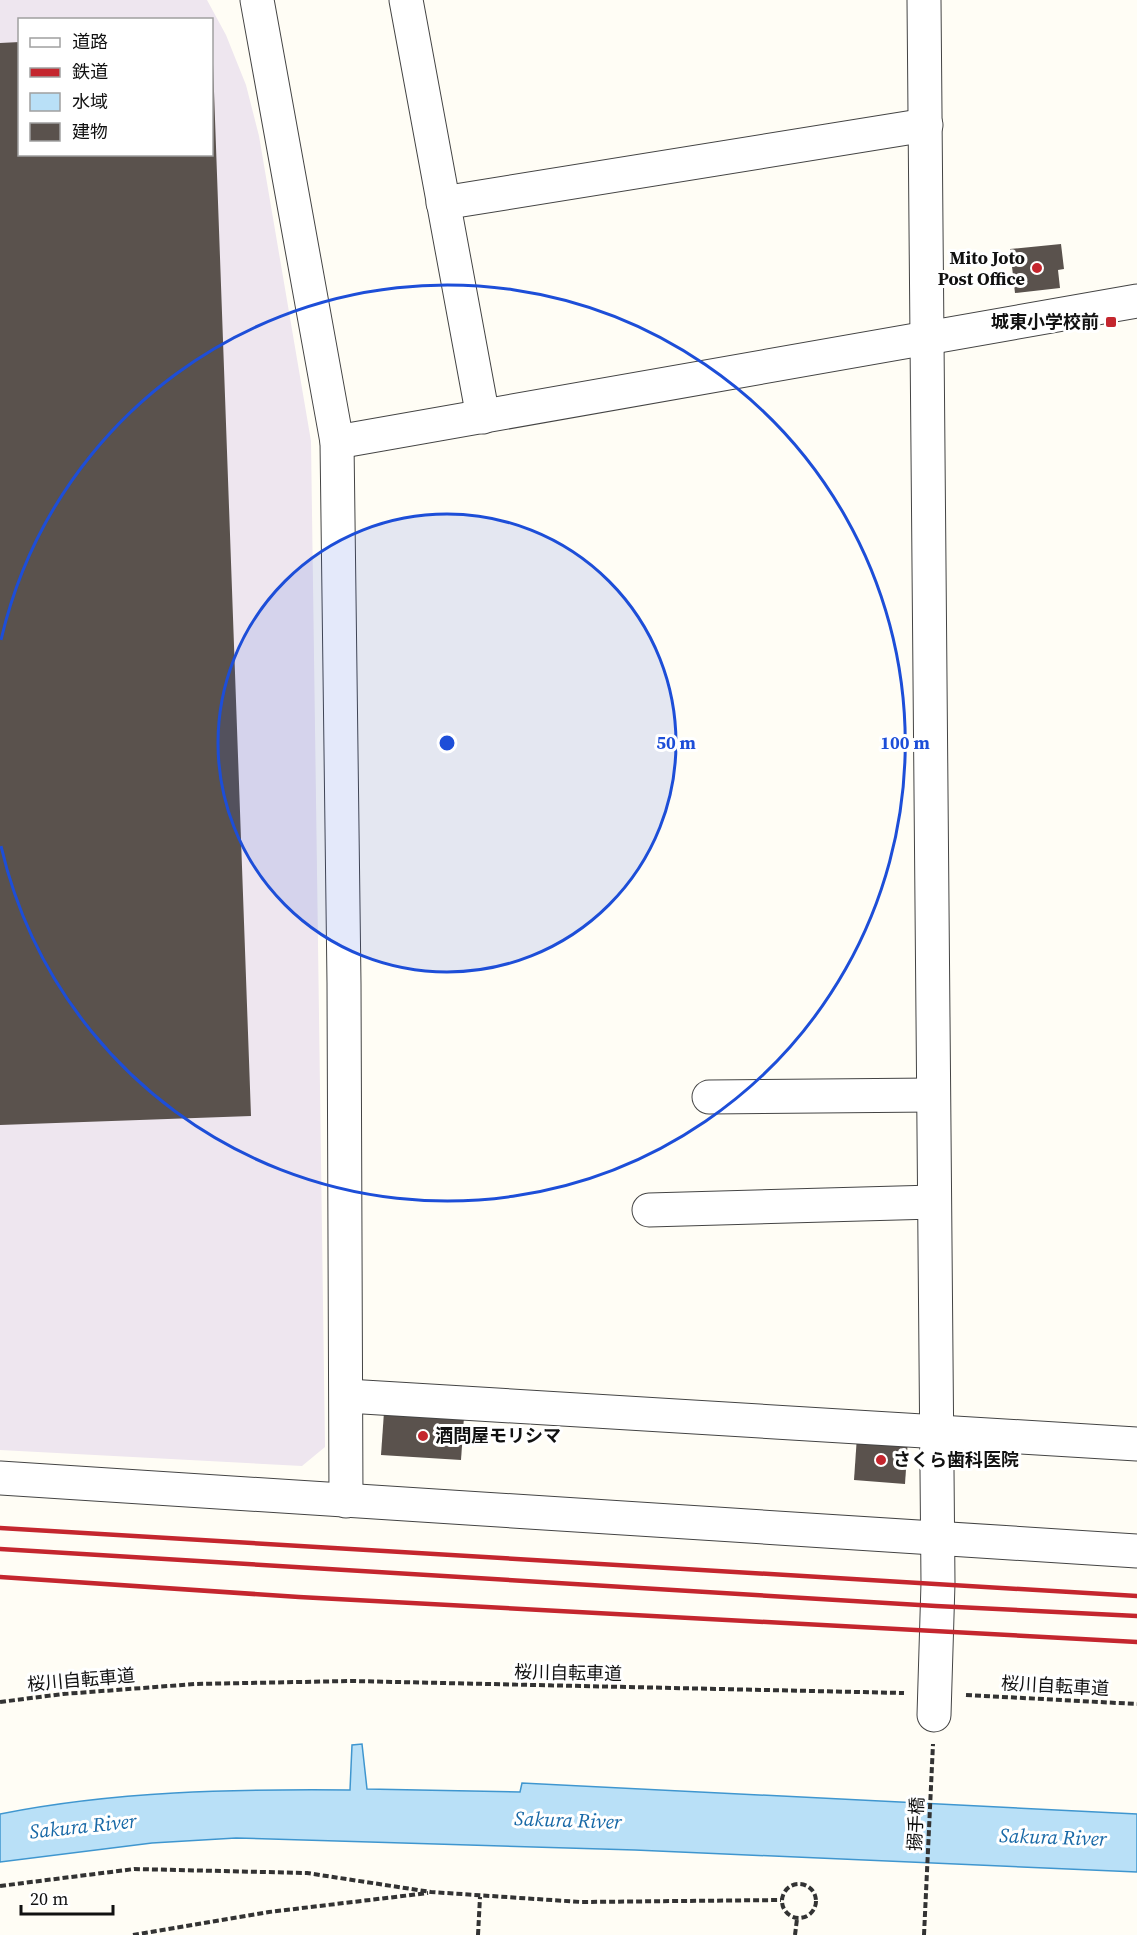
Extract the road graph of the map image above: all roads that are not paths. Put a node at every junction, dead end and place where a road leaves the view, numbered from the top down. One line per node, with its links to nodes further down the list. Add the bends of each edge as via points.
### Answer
1 (257, 0): 9 (street)
2 (406, 0): 5 (street)
3 (924, 0): 4 (street)
4 (926, 125): 5 (street); 7 (street)
5 (443, 204): 8 (street)
6 (1137, 301): 7 (street)
7 (927, 337): 8 (street); 10 (street)
8 (483, 417): 9 (street)
9 (336, 442): 14 (street)
10 (933, 1095): 11 (street); 12 (street)
11 (709, 1097)
12 (934, 1202): 13 (street); 15 (street)
13 (650, 1210)
14 (347, 1396): 15 (street); 18 (street)
15 (935, 1431): 16 (street); 19 (street)
16 (1137, 1444)
17 (0, 1478): 18 (street)
18 (346, 1501): 19 (street)
19 (937, 1538): 20 (street); 21 (street)
20 (1137, 1551)
21 (934, 1704)

